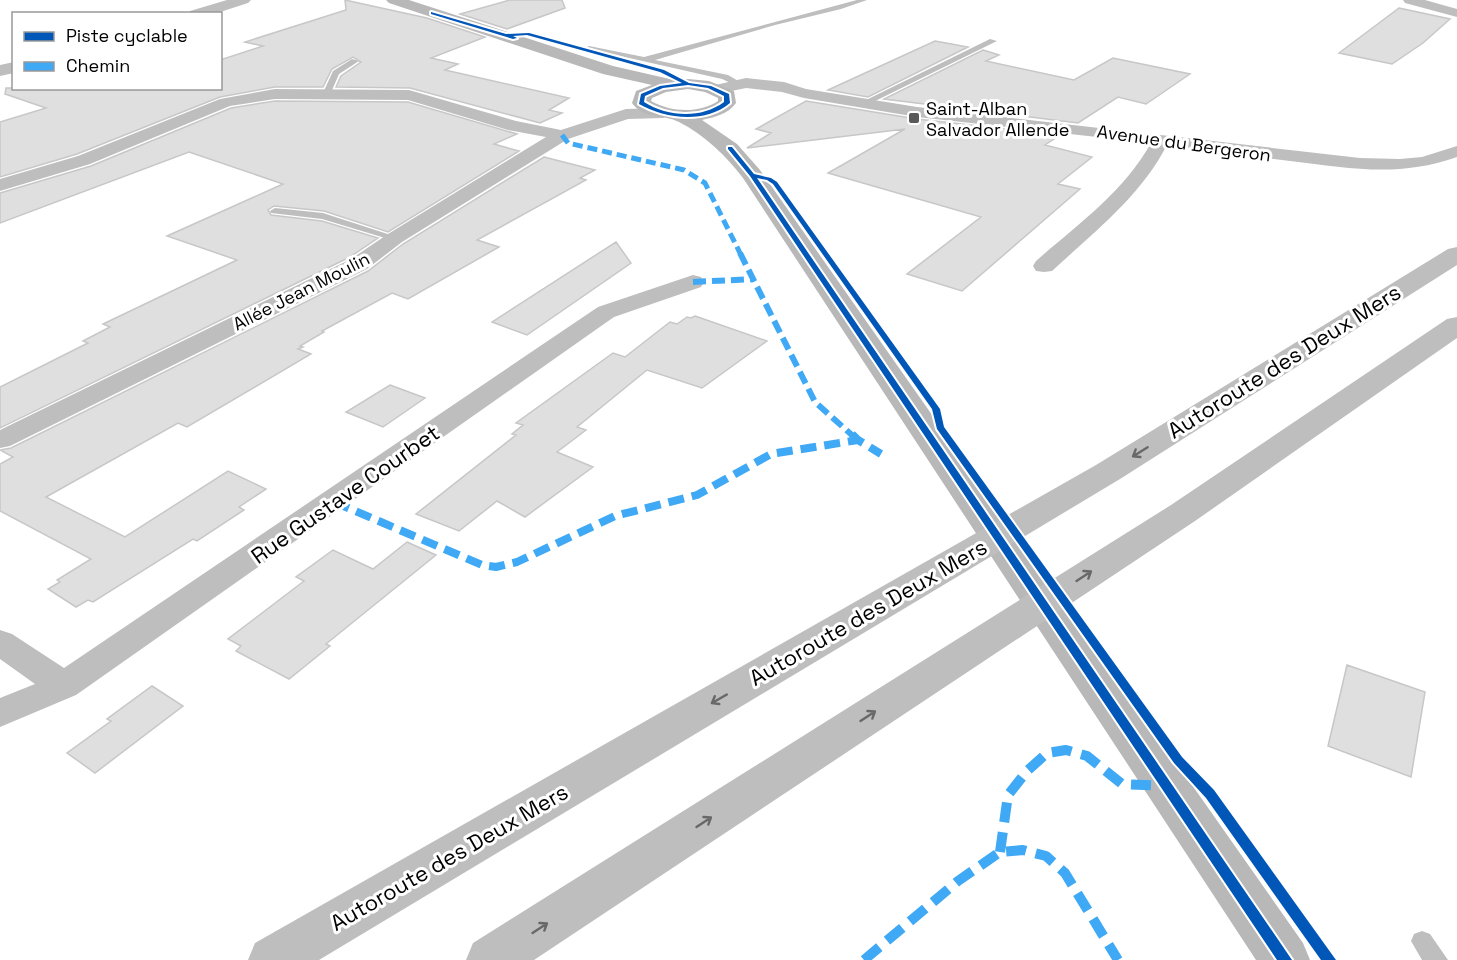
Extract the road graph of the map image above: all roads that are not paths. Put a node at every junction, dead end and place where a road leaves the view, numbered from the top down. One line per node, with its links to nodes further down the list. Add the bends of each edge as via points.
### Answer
1 (243, 0): 5 (main road)
2 (394, 0): 11 (main road)
3 (864, 0): 9 (lane)
4 (1410, 0): 6 (street)
5 (203, 12)
6 (1457, 13)
7 (993, 41): 19 (lane)
8 (589, 48): 9 (lane)
9 (643, 60): 12 (lane)
10 (354, 62): 15 (lane, via 336,73)
11 (609, 70): 14 (main road); 18 (main road, via 638,89)
12 (705, 73): 13 (lane); 14 (lane)
13 (737, 84): 16 (street, Avenue du Bergeron, via 784,87); 17 (street, Avenue du Bergeron)
14 (679, 85): 17 (main road); 18 (main road, via 654,89)
15 (327, 93): 21 (street, via 409,95 514,126); 25 (street, via 275,94 226,102 84,160)
16 (804, 93): 17 (street, Avenue du Bergeron); 19 (street, Avenue du Bergeron)
17 (721, 100): 20 (main road); 23 (main road)
18 (637, 104): 20 (main road); 21 (street, Allée Jean Moulin)
19 (862, 104): 22 (street, Avenue du Bergeron)
20 (672, 114): 23 (main road)
21 (562, 135): 27 (street, Allée Jean Moulin)
22 (1162, 139): 24 (street, Avenue du Bergeron, via 1360,164 1425,162); 29 (street, via 1151,162 1129,188)
23 (730, 148): 39 (main road)
24 (1457, 151)
25 (0, 185)
26 (275, 211): 27 (lane, via 323,216)
27 (395, 238): 32 (street, Allée Jean Moulin, via 359,264)
28 (1457, 254): 37 (main road, Autoroute des Deux Mers, one-way to 37, via 1108,472)
29 (1044, 266)
30 (693, 282): 34 (street, Rue Gustave Courbet, via 606,312)
31 (1457, 325): 38 (main road, one-way to 31, via 1183,513)
32 (0, 440)
33 (0, 642): 34 (street)
34 (64, 687): 35 (street, Rue Gustave Courbet)
35 (0, 713)
36 (1422, 941): 40 (lane)
37 (273, 960)
38 (491, 960)
39 (1285, 960)
40 (1436, 960)

